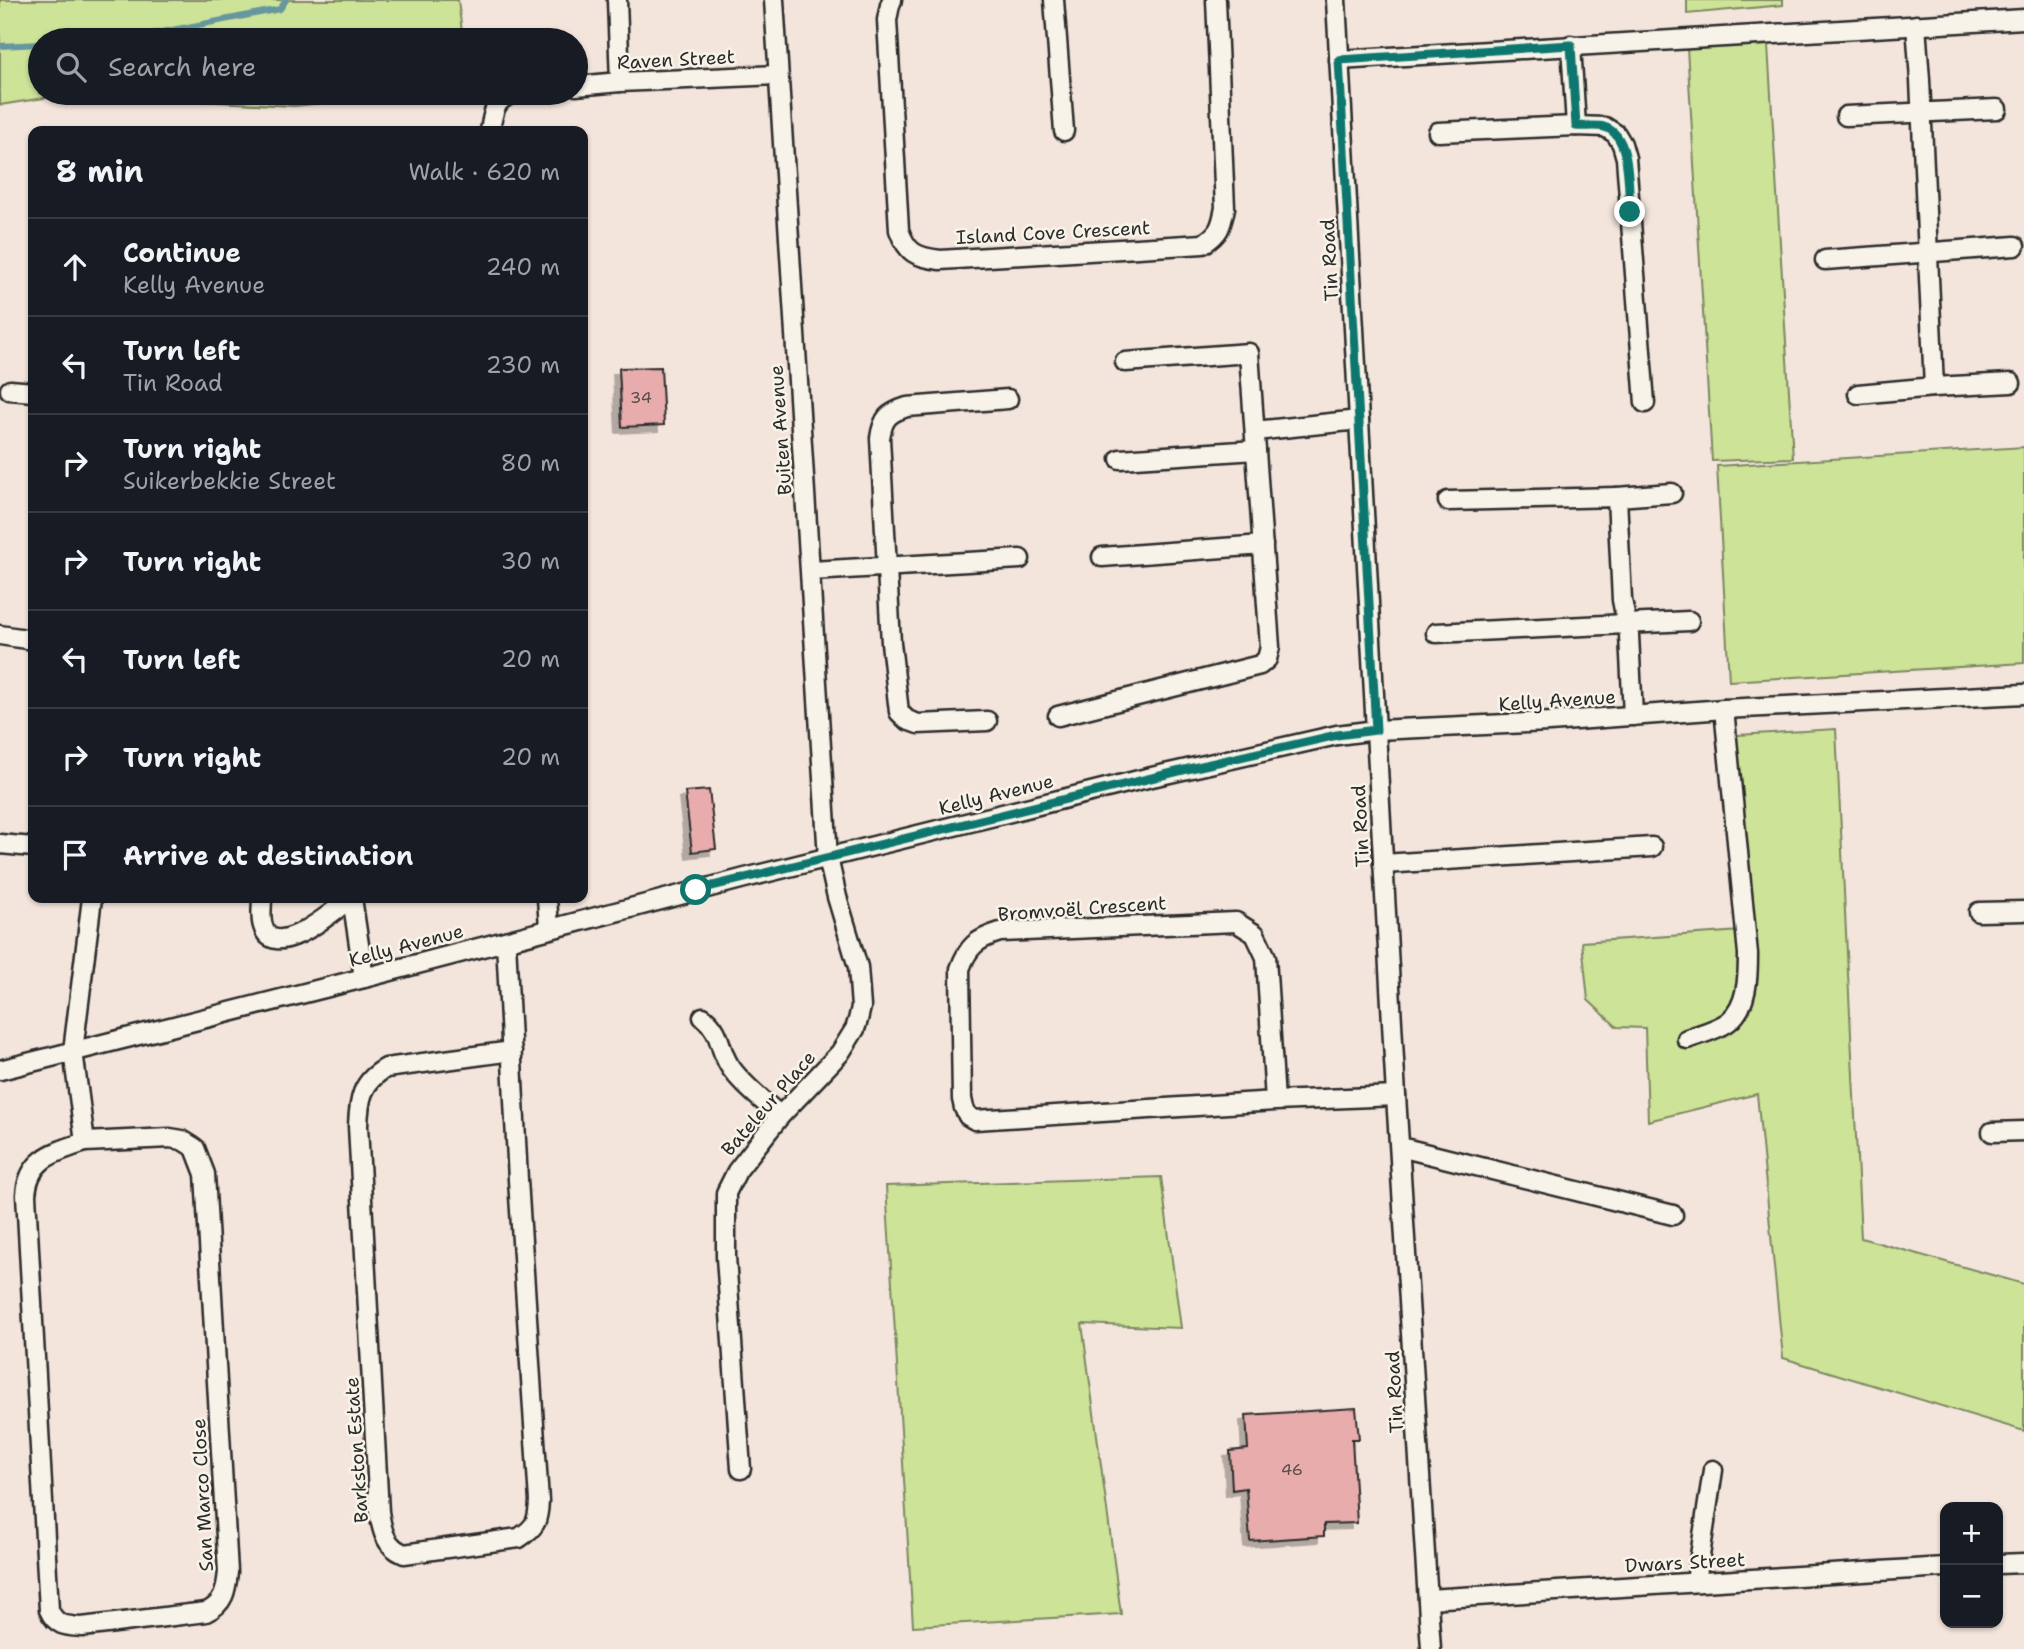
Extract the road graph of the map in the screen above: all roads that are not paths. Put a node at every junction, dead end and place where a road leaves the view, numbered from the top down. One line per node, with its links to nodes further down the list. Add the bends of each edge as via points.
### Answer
1 (617, 0): 12 (street)
2 (774, 0): 11 (street, Buiten Avenue)
3 (892, 0): 5 (street, Island Cove Crescent, via 887,20 899,230 912,252 940,260 1203,244 1214,237 1225,208)
4 (1054, 0): 20 (street)
5 (1216, 0)
6 (1336, 0): 10 (street, Tin Road)
7 (2024, 19): 8 (street)
8 (1916, 25): 9 (street); 16 (street)
9 (1571, 45): 10 (street); 19 (street)
10 (1339, 60): 33 (street, Tin Road)
11 (778, 75): 12 (street, Raven Street); 44 (street, Buiten Avenue)
12 (620, 82): 13 (street, Raven Street)
13 (588, 85)
14 (496, 105): 18 (street)
15 (1997, 109): 16 (street)
16 (1921, 112): 17 (street); 23 (street)
17 (1846, 116)
18 (491, 126)
19 (1576, 126): 21 (street); 32 (street, via 1605,127 1616,134 1626,158)
20 (1064, 131)
21 (1438, 132)
22 (2015, 246): 23 (street)
23 (1928, 252): 24 (street); 27 (street)
24 (1825, 260)
25 (1125, 362): 34 (street, via 1249,353)
26 (2011, 383): 27 (street)
27 (1934, 387): 30 (street)
28 (10, 390): 29 (street)
29 (28, 392)
30 (1858, 394)
31 (1008, 400): 43 (street, via 907,407 882,423)
32 (1645, 403)
33 (1359, 420): 34 (street); 55 (street, Tin Road)
34 (1255, 431): 35 (street)
35 (1256, 450): 36 (street); 40 (street)
36 (1120, 459)
37 (1672, 493): 38 (street)
38 (1617, 497): 39 (street); 46 (street)
39 (1448, 501)
40 (1263, 545): 41 (street); 52 (street, via 1270,647 1260,665)
41 (1102, 557)
42 (1020, 559): 43 (street)
43 (886, 568): 44 (street); 54 (street, via 897,706 902,716 918,724)
44 (811, 571): 59 (street, Buiten Avenue)
45 (1689, 621): 46 (street)
46 (1626, 624): 47 (street); 53 (street)
47 (1436, 633)
48 (0, 635): 49 (street)
49 (28, 639)
50 (2024, 694): 51 (street, Kelly Avenue)
51 (1724, 709): 53 (street, Kelly Avenue); 72 (street, via 1748,978 1737,1014 1727,1024)
52 (1058, 716)
53 (1633, 716): 55 (street, Kelly Avenue)
54 (987, 721)
55 (1376, 730): 59 (street, Kelly Avenue, via 1170,773); 60 (street, Tin Road)
56 (0, 844): 57 (street)
57 (28, 847)
58 (1652, 847): 60 (street)
59 (828, 858): 68 (street, Kelly Avenue); 78 (street, Bateleur Place, via 855,956 861,1007 855,1029 840,1053)
60 (1383, 864): 76 (street, Tin Road)
61 (91, 903): 73 (street)
62 (262, 903): 63 (street, via 265,930 284,940)
63 (345, 903)
64 (353, 903): 70 (street)
65 (547, 903): 68 (street)
66 (2024, 911): 67 (street)
67 (1979, 912)
68 (549, 928): 69 (street, Kelly Avenue)
69 (506, 941): 70 (street, Kelly Avenue); 74 (street, Barkston Estate)
70 (364, 978): 73 (street, Kelly Avenue)
71 (703, 1017): 78 (street, via 718,1034 735,1074)
72 (1687, 1039)
73 (73, 1051): 75 (street, Kelly Avenue); 81 (street)
74 (512, 1051): 74 (street, Barkston Estate, via 387,1068 368,1083 359,1102 379,1512 384,1536 404,1554 519,1538 531,1530 538,1517)
75 (0, 1070)
76 (1395, 1096): 77 (street, Bromvoël Crescent); 82 (street, Tin Road)
77 (1275, 1101): 77 (street, Bromvoël Crescent, via 975,1120 964,1108 961,1083 960,969 967,951 984,937 1000,932 1236,922 1255,934 1266,957)
78 (779, 1116): 84 (street, Bateleur Place, via 726,1193)
79 (2024, 1131): 80 (street)
80 (1992, 1132)
81 (85, 1142): 81 (street, San Marco Close, via 182,1140 195,1148 201,1160 228,1572 223,1600 206,1612 82,1628 57,1623 48,1601 26,1186 41,1161)
82 (1400, 1147): 83 (street); 90 (street, Tin Road)
83 (1673, 1215)
84 (741, 1469)
85 (1713, 1470): 89 (street)
86 (2024, 1563): 87 (street)
87 (2003, 1564)
88 (1940, 1567): 89 (street, Dwars Street)
89 (1696, 1582): 90 (street, Dwars Street)
90 (1428, 1599): 91 (street, Tin Road)
91 (1431, 1649)

